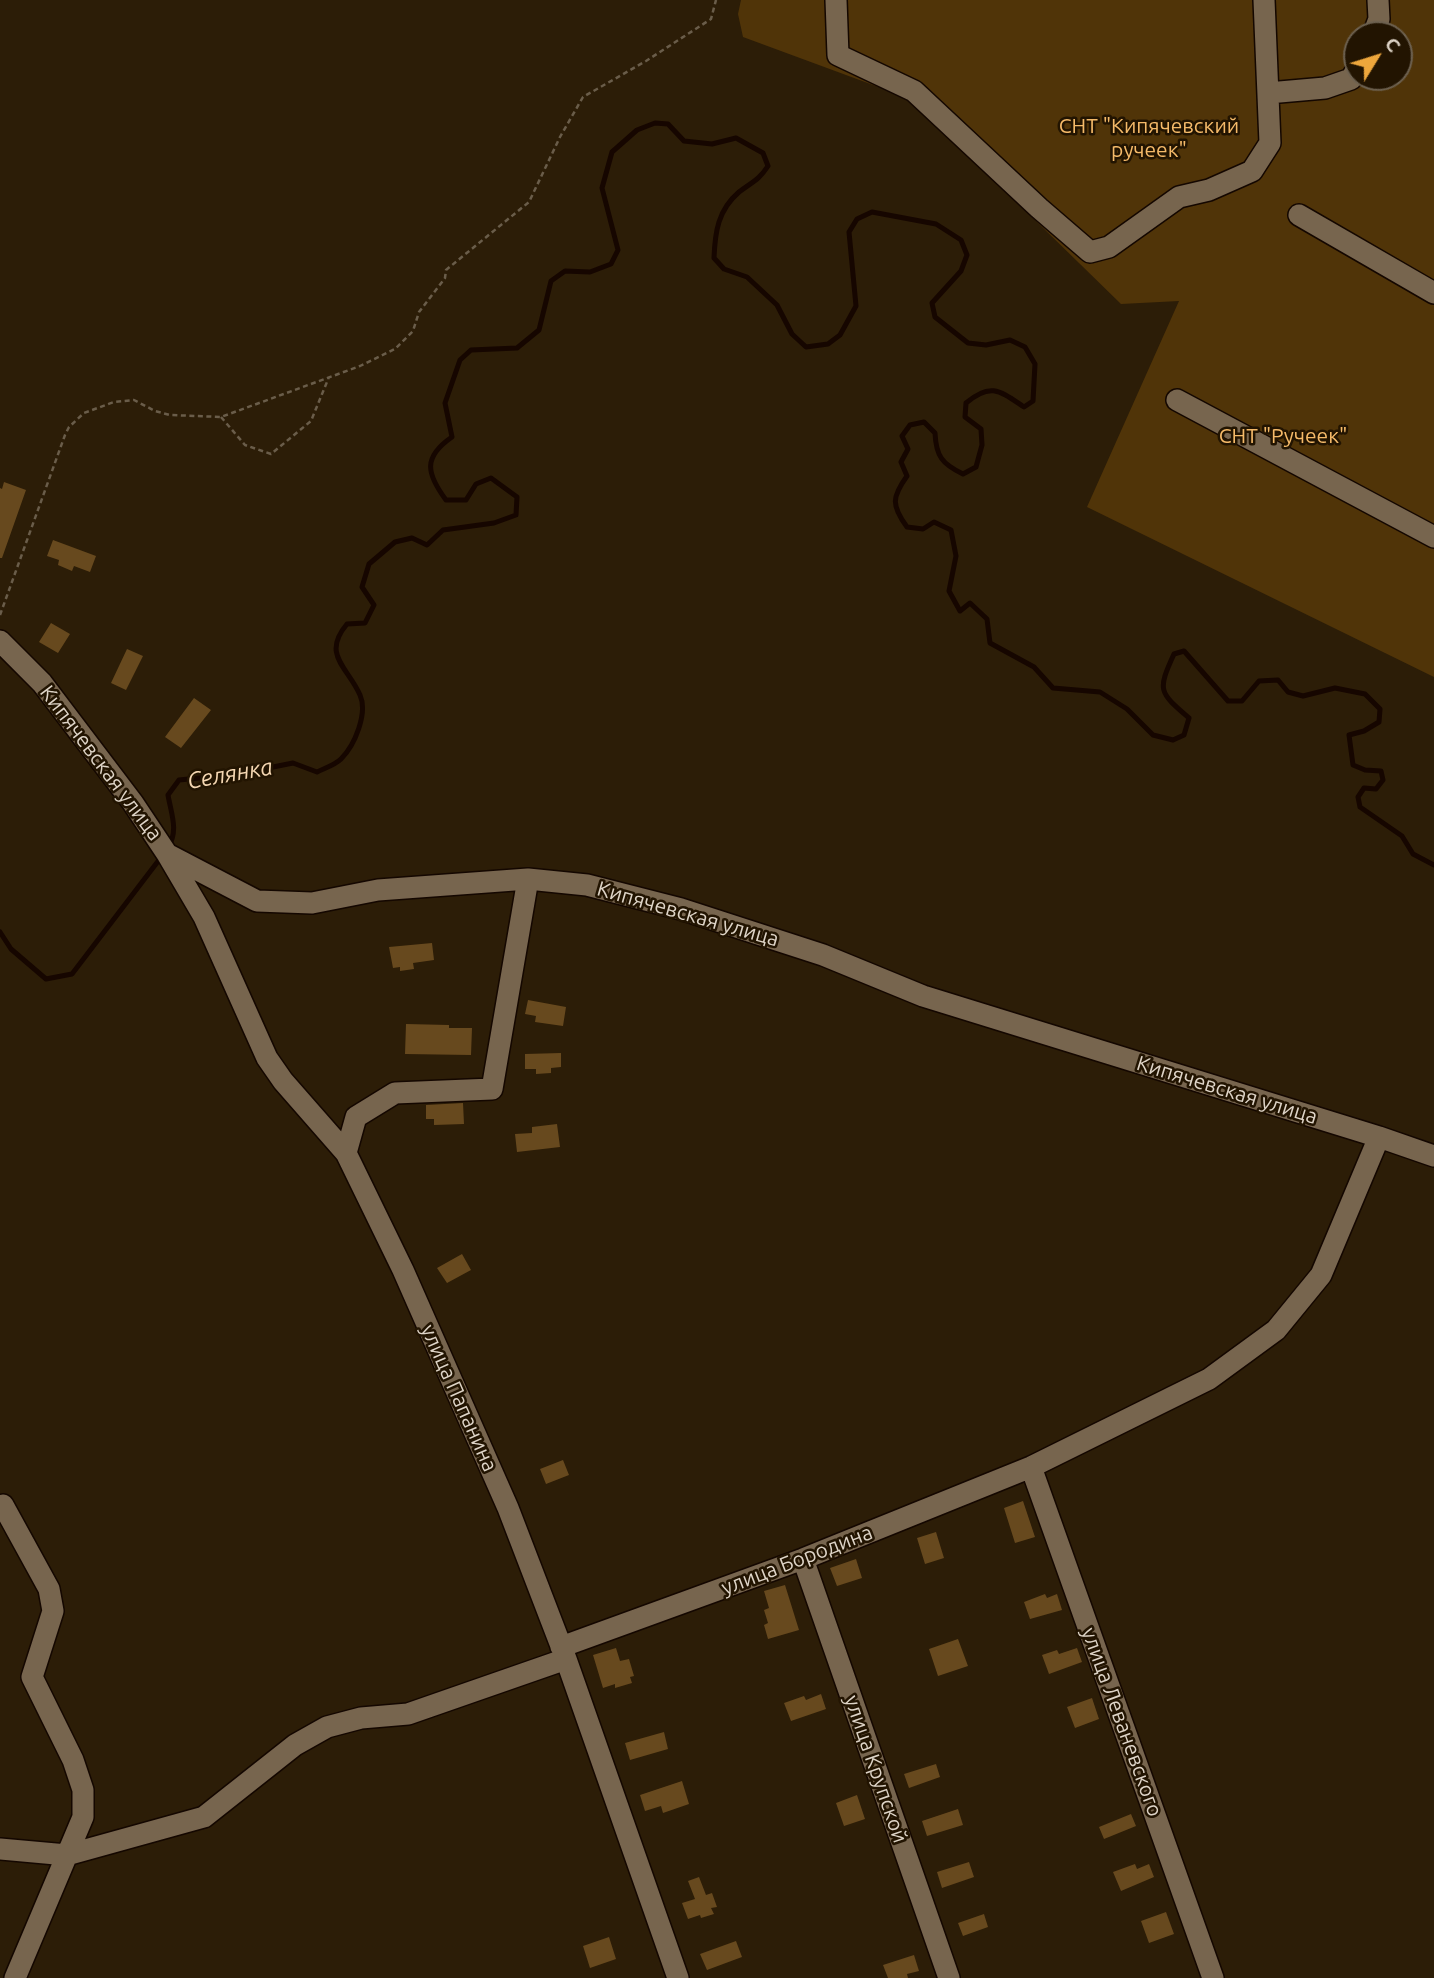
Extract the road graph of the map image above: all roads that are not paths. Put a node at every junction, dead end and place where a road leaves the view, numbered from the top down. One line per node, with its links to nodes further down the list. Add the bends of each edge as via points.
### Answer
1 (836, 0): 6 (street, via 838,55 914,91 1090,252 1110,247 1179,197 1252,171 1270,143)
2 (1264, 0): 6 (street)
3 (1378, 0): 4 (street)
4 (1378, 21)
5 (1343, 82): 6 (street)
6 (1268, 93)
7 (1299, 215): 8 (street)
8 (1434, 293)
9 (1177, 400): 10 (street)
10 (1434, 537)
11 (0, 641): 12 (street, Кипячевская улица, via 42,683)
12 (167, 854): 13 (street, Кипячевская улица, via 257,901 312,903 378,890); 15 (street, улица Папанина, via 204,917 267,1058)
13 (528, 879): 14 (street, Кипячевская улица, via 587,885 681,909 823,955 923,996); 15 (street, via 492,1089 395,1093 356,1117)
14 (1379, 1137): 16 (street, Кипячевская улица); 17 (street, улица Бородина, via 1321,1275 1276,1331 1209,1380)
15 (346, 1153): 20 (street, улица Папанина, via 502,1495)
16 (1434, 1156)
17 (1031, 1467): 19 (street, улица Бородина); 26 (street, улица Леваневского)
18 (1, 1506): 22 (street, via 49,1589 53,1611 32,1677 83,1790 83,1817)
19 (803, 1559): 20 (street, улица Бородина); 25 (street, улица Крупской)
20 (563, 1653): 22 (street, улица Бородина, via 408,1714 327,1727 295,1745 204,1817); 24 (street, улица Папанина)
21 (0, 1849): 22 (street)
22 (67, 1855): 23 (street)
23 (15, 1978)
24 (678, 1978)
25 (949, 1978)
26 (1213, 1978)

